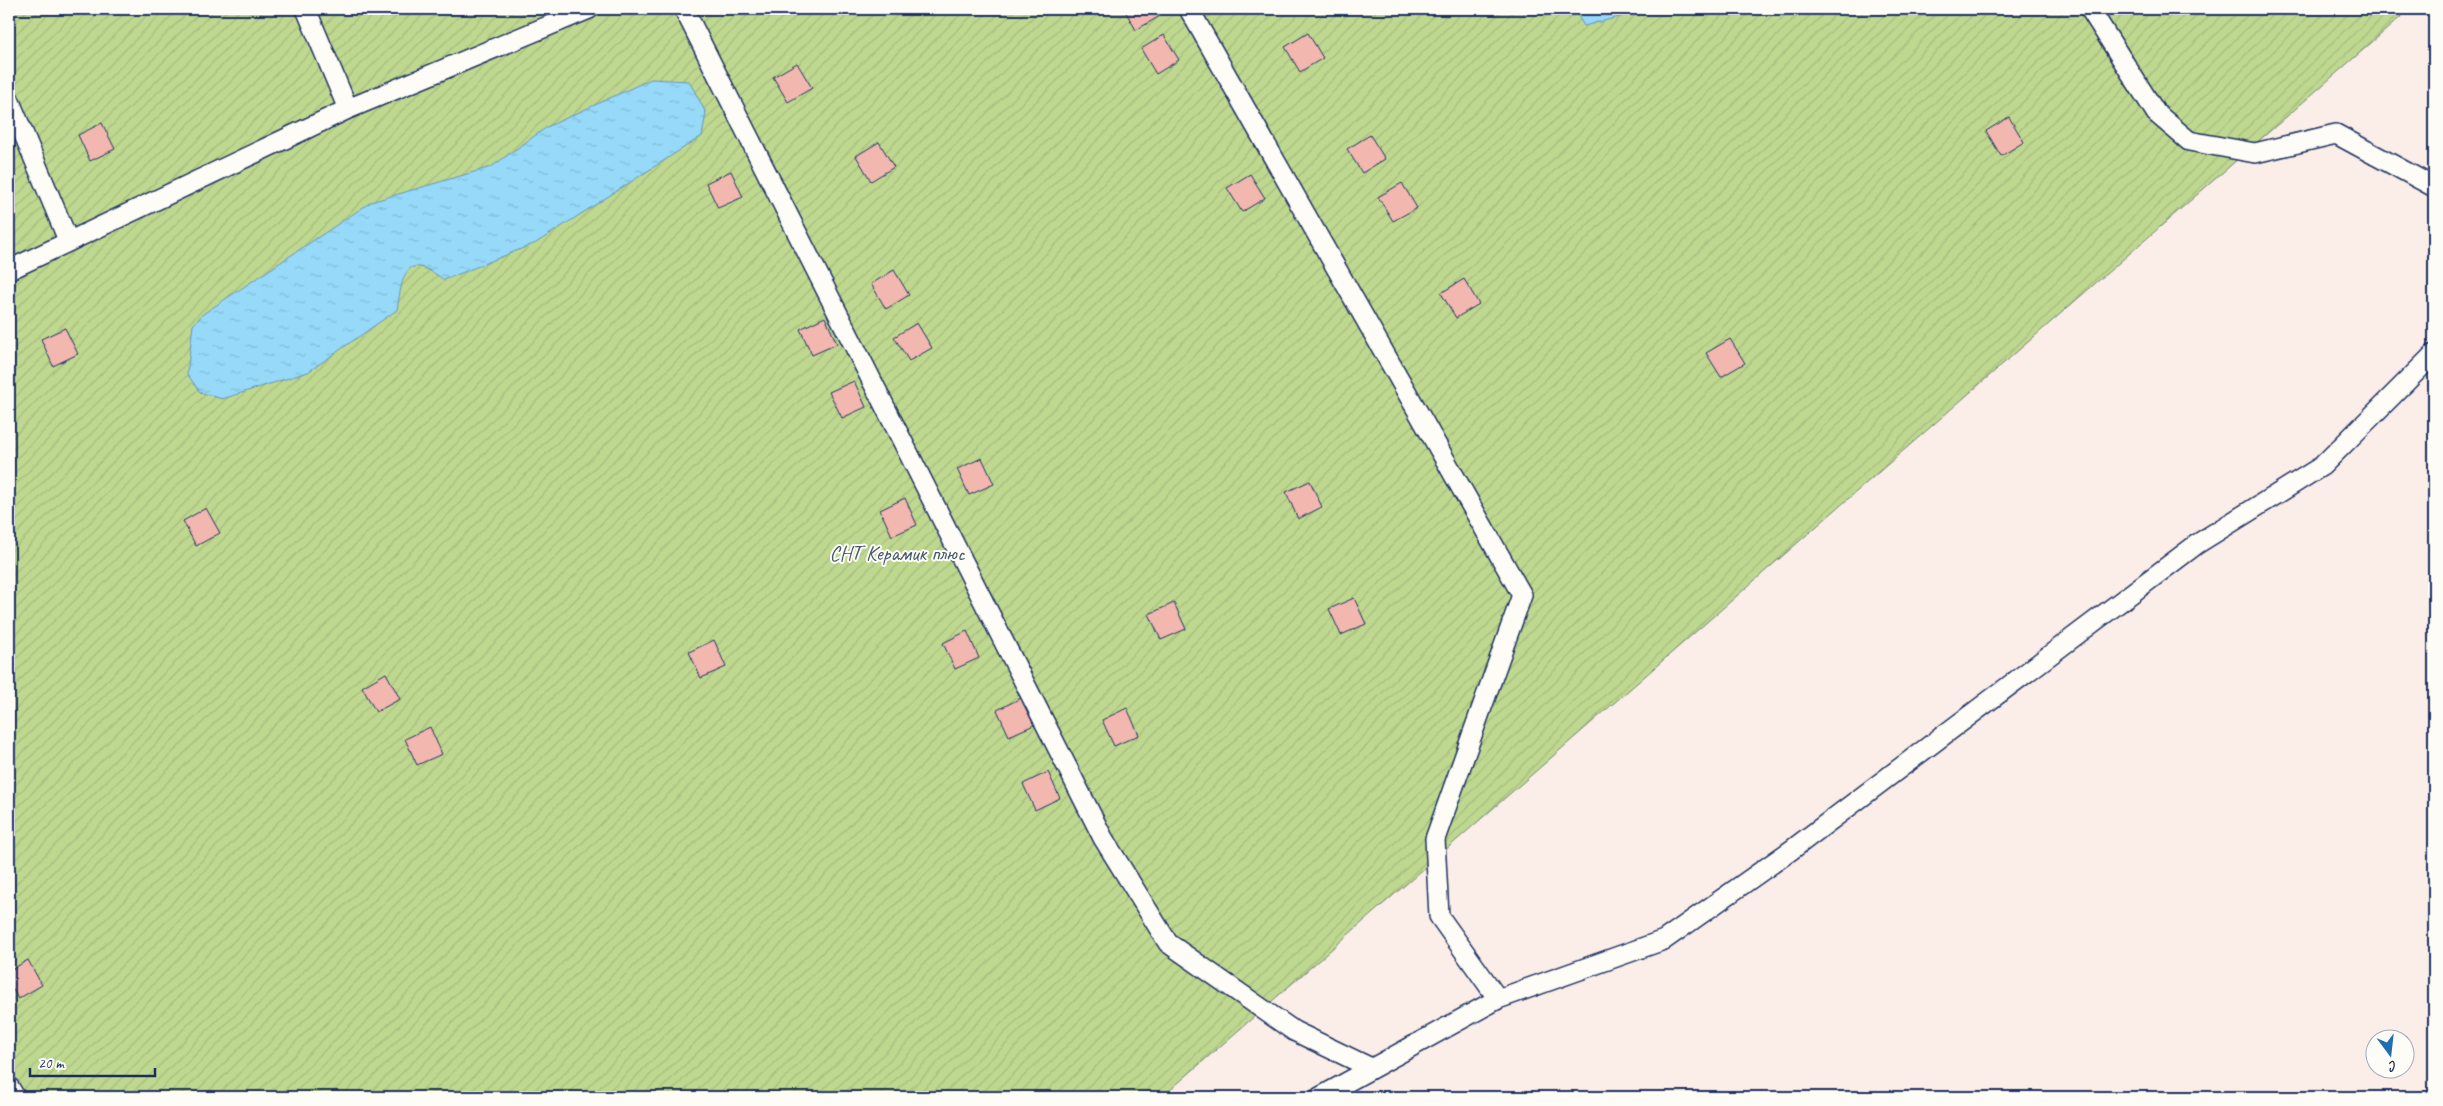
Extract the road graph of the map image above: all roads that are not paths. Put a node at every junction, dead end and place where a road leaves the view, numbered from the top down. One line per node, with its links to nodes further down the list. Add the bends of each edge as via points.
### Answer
1 (306, 9): 7 (lane)
2 (589, 9): 7 (lane)
3 (684, 9): 13 (lane, via 1103,838 1168,943 1294,1031)
4 (1189, 9): 12 (lane, via 1522,595 1435,839 1439,916)
5 (2090, 9): 8 (lane, via 2156,113 2189,141 2254,153 2336,134)
6 (9, 99): 9 (lane)
7 (348, 109): 9 (lane)
8 (2434, 187)
9 (68, 240): 10 (lane)
10 (9, 270)
11 (2434, 354): 12 (lane, via 2322,466 2197,544 1790,851 1664,940)
12 (1498, 999): 13 (lane)
13 (1371, 1068): 16 (lane)
14 (9, 1086): 15 (lane)
15 (15, 1097)
16 (1320, 1097)

